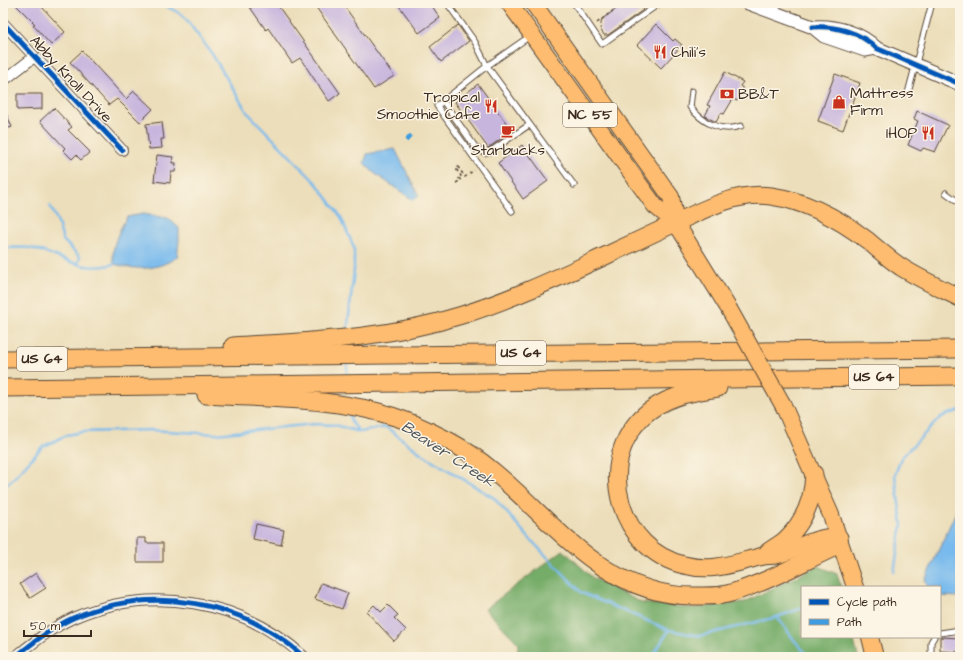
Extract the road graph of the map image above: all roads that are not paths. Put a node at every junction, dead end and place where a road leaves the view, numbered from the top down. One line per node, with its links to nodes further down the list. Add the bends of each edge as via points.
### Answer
1 (447, 3): 12 (lane, via 475,42)
2 (509, 3): 9 (main road, NC 55)
3 (533, 3): 25 (main road, NC 55, via 671,197)
4 (574, 3): 5 (lane, via 602,44)
5 (660, 3)
6 (748, 3): 11 (street, via 814,27 824,36 865,50 876,48)
7 (932, 3): 11 (lane)
8 (3, 23): 10 (street, Abby Knoll Drive)
9 (532, 34): 12 (lane); 25 (main road, NC 55, via 655,206)
10 (34, 57): 13 (street); 20 (street, Abby Knoll Drive)
11 (915, 63): 14 (street); 16 (lane)
12 (487, 66): 17 (lane); 18 (lane)
13 (3, 81)
14 (960, 84)
15 (692, 91): 19 (lane, via 690,107 699,118 714,126 730,130)
16 (908, 93)
17 (443, 101): 18 (lane, via 476,148 485,153); 24 (lane, via 436,106)
18 (529, 124): 21 (lane)
19 (741, 126)
20 (122, 150)
21 (574, 185)
22 (946, 193): 23 (lane)
23 (960, 203)
24 (512, 211)
25 (676, 223): 26 (highway, via 703,209 748,197 769,196 791,200 830,217 865,239 900,266); 29 (highway, via 526,291 424,327 331,340 222,346); 34 (main road, NC 55, bridge, via 750,343 791,421)
26 (960, 298)
27 (960, 349): 29 (highway, US 64)
28 (3, 359): 29 (highway, US 64)
29 (81, 359)
30 (960, 376): 31 (highway, US 64)
31 (787, 378): 32 (highway, US 64); 36 (highway, via 695,391 656,406 642,418 626,440 619,460 617,478 621,506 638,537 651,549 684,565 701,568 736,564)
32 (81, 387): 33 (highway, US 64); 35 (highway, via 324,403 360,408 395,417 444,438 477,458 593,560 615,576 654,592 676,596 729,594 829,550)
33 (3, 388)
34 (814, 474): 35 (main road, NC 55); 36 (highway, via 814,488 802,521 794,532)
35 (840, 538): 36 (highway, via 826,536 776,555); 37 (main road, NC 55)
36 (764, 556)
37 (855, 586)
38 (960, 630): 39 (lane)
39 (941, 633)
40 (870, 638): 44 (main road)
41 (933, 638): 45 (lane)
42 (15, 657): 43 (street, via 40,637 72,619 124,603 163,599 193,602 226,611 268,631)
43 (304, 657)
44 (875, 657)
45 (931, 657)

